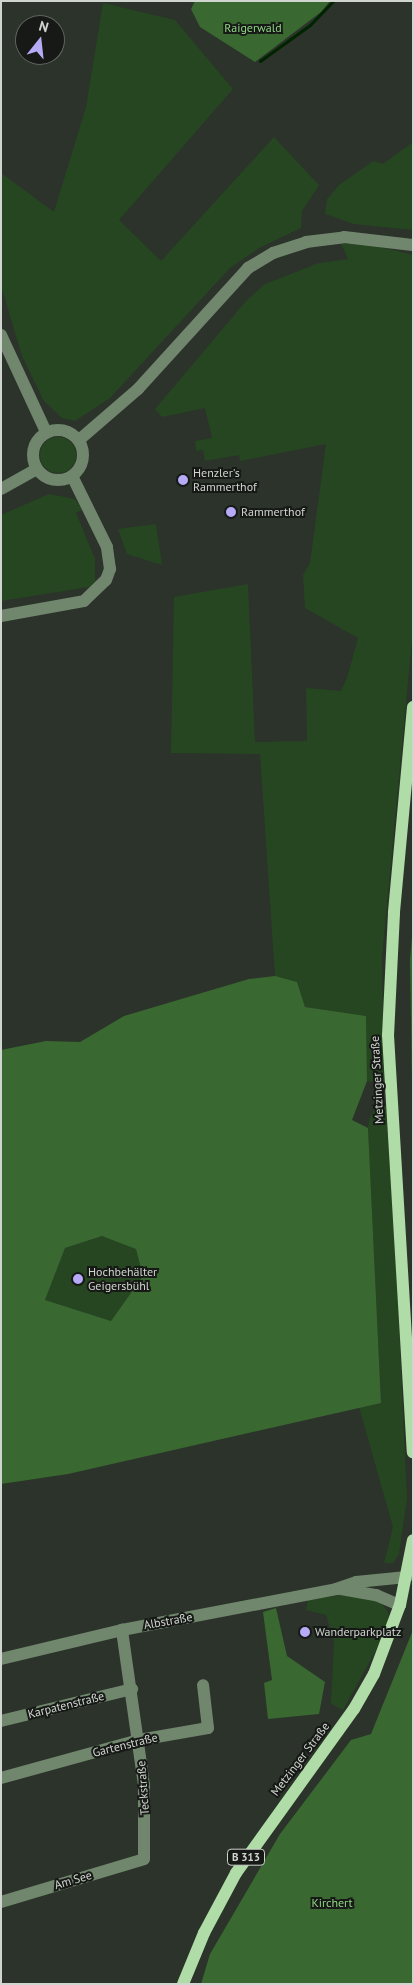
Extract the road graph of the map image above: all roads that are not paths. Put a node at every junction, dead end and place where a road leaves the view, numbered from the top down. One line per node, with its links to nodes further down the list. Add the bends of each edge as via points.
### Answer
1 (409, 244): 4 (street, via 344,237 306,242 273,253 248,268 138,388)
2 (1, 335): 3 (street)
3 (46, 432): 4 (street, via 60,429); 5 (street, via 35,445 33,453)
4 (80, 440): 6 (street, via 84,456)
5 (38, 470): 6 (street, via 50,479); 7 (street)
6 (72, 476): 8 (street, via 107,547 110,569 106,580 84,601)
7 (1, 489)
8 (1, 616)
9 (413, 707): 10 (main road, Metzinger Straße, via 394,913 388,1035)
10 (413, 1452)
11 (413, 1540): 12 (main road, Metzinger Straße / B 313)
12 (407, 1577): 13 (street, Albstraße, via 378,1578); 14 (main road, Metzinger Straße / B 313)
13 (336, 1589): 14 (street, Albstraße, via 376,1595); 15 (street, Albstraße)
14 (400, 1605): 24 (main road, Metzinger Straße / B 313, via 365,1692 239,1867 204,1933)
15 (122, 1630): 16 (street, Albstraße); 18 (street, Teckstraße)
16 (1, 1659)
17 (203, 1685): 20 (street, Gartenstraße, via 208,1728)
18 (132, 1689): 19 (street, Karpatenstraße); 20 (street, Teckstraße)
19 (1, 1721)
20 (139, 1740): 21 (street, Gartenstraße); 22 (street, Teckstraße, via 145,1800)
21 (1, 1778)
22 (144, 1858): 23 (street, Am See)
23 (1, 1902)
24 (183, 1984)

